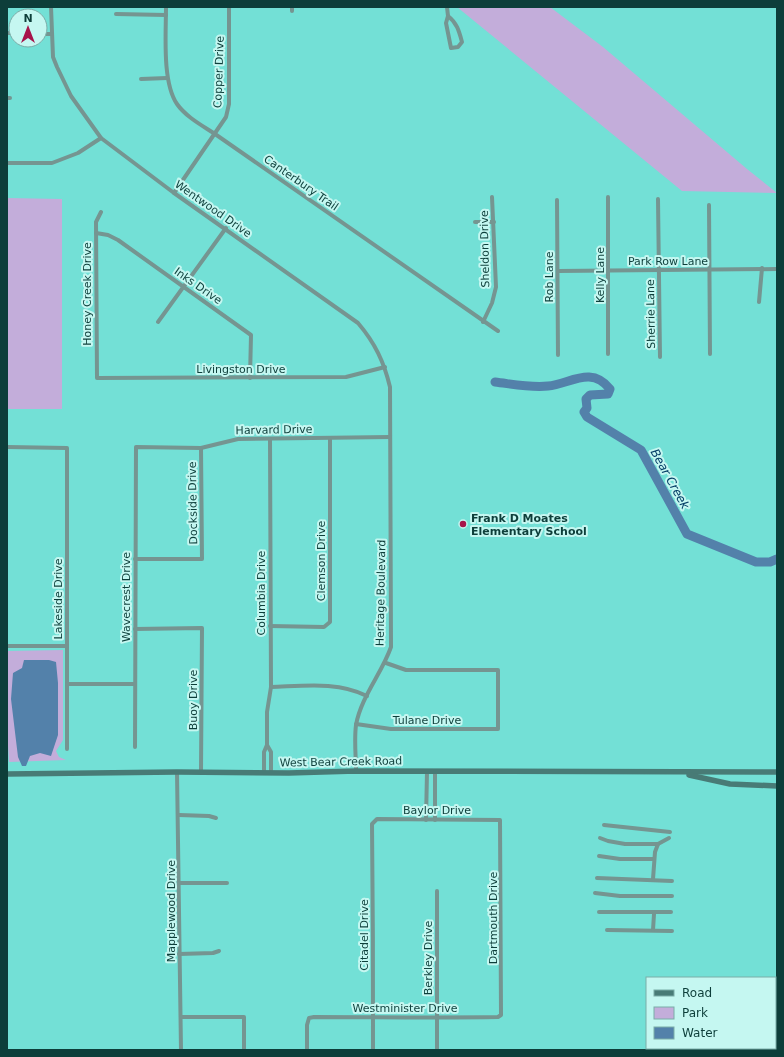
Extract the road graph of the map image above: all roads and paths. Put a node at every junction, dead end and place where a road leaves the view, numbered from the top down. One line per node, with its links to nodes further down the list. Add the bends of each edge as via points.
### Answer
1 (51, 7): 8 (street, Wentwood Drive)
2 (166, 7): 6 (street, Canterbury Trail)
3 (229, 7): 11 (street, Copper Drive, via 229,104 226,117)
4 (447, 7): 7 (street)
5 (116, 14): 6 (street)
6 (166, 15): 9 (street, Canterbury Trail)
7 (448, 16): 7 (street, via 446,23 451,48 458,47 462,42 458,29 454,20)
8 (51, 34): 12 (street, Wentwood Drive, via 57,67 71,96)
9 (167, 78): 10 (street); 11 (street, Canterbury Trail, via 178,105)
10 (142, 79)
11 (216, 134): 14 (street, Copper Drive); 34 (street, Canterbury Trail)
12 (101, 138): 13 (street, via 78,153 52,163); 14 (street, Wentwood Drive)
13 (7, 163)
14 (174, 193): 23 (street, Wentwood Drive)
15 (492, 197): 22 (street, Sheldon Drive)
16 (608, 197): 27 (street, Kelly Lane)
17 (658, 199): 28 (street, Sherrie Lane)
18 (557, 200): 30 (street, Rob Lane)
19 (709, 205): 29 (street)
20 (101, 212): 24 (street, Honey Creek Drive, via 96,222)
21 (476, 222): 22 (street)
22 (494, 222): 34 (street, Sheldon Drive, via 496,287)
23 (226, 228): 31 (street); 40 (street, Wentwood Drive, via 358,323 370,337)
24 (96, 233): 31 (street, Inks Drive, via 118,240); 41 (street, Honey Creek Drive)
25 (762, 268): 26 (street, Park Row Lane); 29 (street, Park Row Lane); 32 (street)
26 (777, 269)
27 (609, 270): 28 (street, Park Row Lane); 30 (street, Park Row Lane); 36 (street, Kelly Lane)
28 (659, 270): 29 (street, Park Row Lane); 39 (street, Sherrie Lane)
29 (710, 270): 37 (street)
30 (558, 271): 38 (street, Rob Lane)
31 (183, 287): 33 (street); 42 (street, Inks Drive, via 251,335)
32 (759, 302)
33 (158, 322)
34 (483, 322): 35 (street, Canterbury Trail)
35 (498, 331)
36 (608, 354)
37 (710, 354)
38 (558, 355)
39 (660, 357)
40 (385, 367): 42 (street, Livingston Drive, via 346,377); 43 (street, Wentwood Drive, via 390,387)
41 (97, 378): 42 (street, Livingston Drive)
42 (250, 378)
43 (390, 408): 44 (street, Heritage Boulevard)
44 (390, 437): 45 (street, Harvard Drive); 55 (street, Heritage Boulevard, via 391,647)
45 (330, 438): 46 (street, Harvard Drive); 51 (street, Clemson Drive, via 330,622 324,627)
46 (270, 439): 49 (street, Harvard Drive, via 238,439); 51 (street, Columbia Drive)
47 (7, 447): 54 (street, Lakeside Drive, via 67,448)
48 (136, 447): 49 (street, Harvard Drive); 50 (street, Wavecrest Drive)
49 (201, 448): 50 (street, Dockside Drive, via 202,559)
50 (135, 559): 52 (street, Wavecrest Drive)
51 (270, 626): 58 (street, Columbia Drive)
52 (135, 629): 57 (street, Wavecrest Drive); 66 (street, Buoy Drive, via 202,628)
53 (7, 646): 54 (street)
54 (67, 646): 56 (street, Lakeside Drive)
55 (386, 663): 59 (street, Heritage Boulevard); 60 (street, Tulane Drive, via 406,670 498,670 498,729 391,729)
56 (67, 684): 57 (street); 63 (street, Lakeside Drive)
57 (135, 684): 62 (street, Wavecrest Drive)
58 (271, 687): 59 (street, via 339,686); 61 (street, Columbia Drive, via 267,712)
59 (367, 696): 60 (street, Heritage Boulevard)
60 (356, 724): 64 (street, Heritage Boulevard)
61 (267, 745): 71 (street, Columbia Drive, via 264,752); 72 (street, Columbia Drive, via 271,752)
62 (135, 747)
63 (67, 749)
64 (356, 771): 67 (main road, West Bear Creek Road); 72 (main road, West Bear Creek Road)
65 (177, 772): 66 (main road, West Bear Creek Road); 73 (main road, West Bear Creek Road); 75 (street, Mapplewood Drive)
66 (201, 772): 71 (main road, West Bear Creek Road)
67 (427, 772): 68 (main road, West Bear Creek Road); 78 (street)
68 (435, 772): 69 (main road, West Bear Creek Road); 79 (street)
69 (675, 772): 70 (main road, West Bear Creek Road); 74 (main road, West Bear Creek Road, via 730,784)
70 (777, 772)
71 (264, 773): 72 (main road, West Bear Creek Road)
72 (271, 773)
73 (7, 774)
74 (777, 786)
75 (178, 815): 76 (street); 91 (street, Mapplewood Drive)
76 (216, 818)
77 (374, 820): 78 (street, Baylor Drive); 106 (street, Citadel Drive)
78 (426, 820): 79 (street, Baylor Drive)
79 (435, 820): 80 (street, Baylor Drive)
80 (500, 820): 104 (street, Dartmouth Drive)
81 (604, 825): 82 (street)
82 (670, 832)
83 (600, 838): 85 (street, via 625,844)
84 (669, 838): 85 (street)
85 (658, 844): 87 (street)
86 (599, 856): 87 (street)
87 (654, 859): 89 (street)
88 (597, 878): 89 (street)
89 (653, 879): 90 (street)
90 (672, 881)
91 (180, 883): 92 (street); 103 (street, Mapplewood Drive)
92 (227, 883)
93 (437, 891): 107 (street, Berkley Drive)
94 (595, 893): 95 (street, via 620,896)
95 (672, 896)
96 (599, 912): 98 (street)
97 (671, 912): 98 (street)
98 (654, 914): 100 (street)
99 (607, 930): 100 (street)
100 (652, 930): 101 (street)
101 (672, 931)
102 (219, 951): 103 (street)
103 (179, 954): 105 (street, Mapplewood Drive)
104 (501, 1015): 107 (street, Westminister Drive)
105 (181, 1017): 108 (street, Mapplewood Drive); 109 (street, via 244,1017)
106 (373, 1017): 107 (street, Westminister Drive); 110 (street, Westminister Drive, via 309,1018); 111 (street, Citadel Drive)
107 (437, 1017): 112 (street, Berkley Drive)
108 (181, 1050)
109 (244, 1050)
110 (307, 1050)
111 (373, 1050)
112 (437, 1050)

